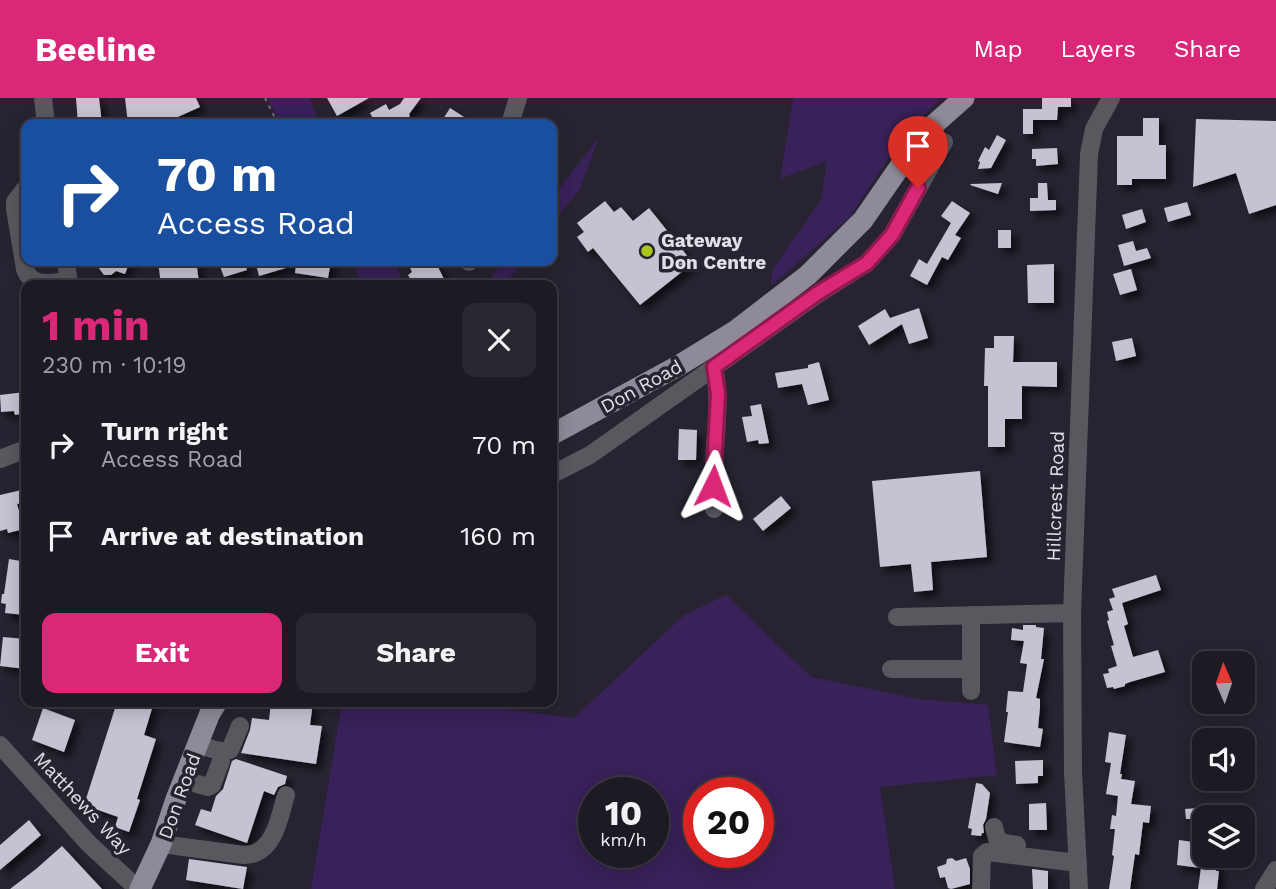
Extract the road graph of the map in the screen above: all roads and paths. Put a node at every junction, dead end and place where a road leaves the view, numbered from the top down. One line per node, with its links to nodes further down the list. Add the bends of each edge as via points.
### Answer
1 (43, 98): 6 (street)
2 (265, 98): 7 (path)
3 (518, 98): 8 (street)
4 (964, 98): 12 (main road, Don Road, via 921,136)
5 (1110, 101): 19 (street, Hillcrest Road, via 1094,129 1089,154)
6 (45, 119)
7 (276, 119)
8 (512, 119)
9 (944, 142): 12 (street, via 892,235 867,263)
10 (21, 193): 11 (street, via 15,209)
11 (21, 246)
12 (813, 284): 13 (street); 14 (main road, Don Road, via 678,366)
13 (714, 367): 17 (street, via 590,455); 18 (street, via 718,394)
14 (557, 432)
15 (21, 451): 16 (street)
16 (0, 459)
17 (557, 472)
18 (714, 509)
19 (1072, 613): 20 (street); 34 (street, Hillcrest Road)
20 (971, 615): 21 (street); 23 (street)
21 (897, 617)
22 (891, 669): 23 (street)
23 (971, 669): 24 (street)
24 (971, 691)
25 (214, 707): 27 (main road, Don Road)
26 (240, 726): 27 (street, via 227,752)
27 (198, 744): 30 (main road, Don Road)
28 (0, 745): 37 (street, Matthews Way, via 89,844)
29 (221, 761): 30 (street, via 212,785)
30 (184, 780): 33 (main road, Don Road)
31 (286, 795): 33 (street, via 272,838 255,853)
32 (994, 827): 34 (street, via 998,842)
33 (161, 844): 37 (main road, Don Road)
34 (1078, 858): 36 (street, via 987,852 982,856); 38 (street, Hillcrest Road)
35 (1276, 870): 39 (street)
36 (981, 888)
37 (139, 889)
38 (1079, 889)
39 (1264, 889)

